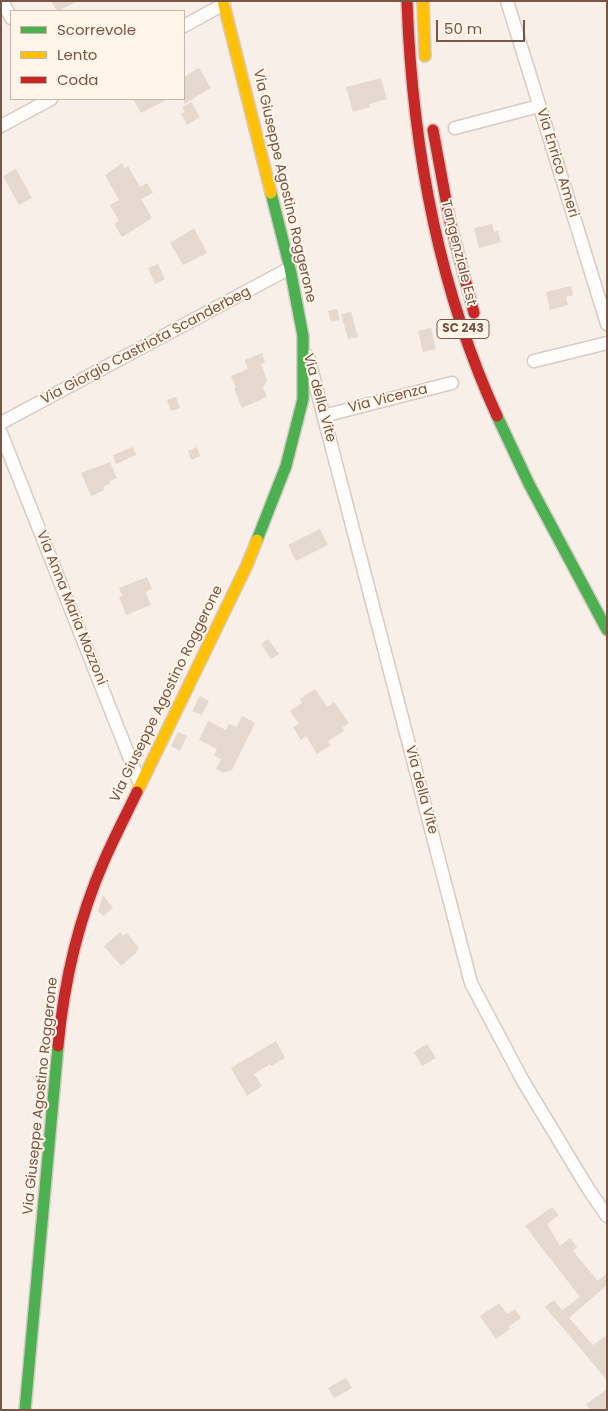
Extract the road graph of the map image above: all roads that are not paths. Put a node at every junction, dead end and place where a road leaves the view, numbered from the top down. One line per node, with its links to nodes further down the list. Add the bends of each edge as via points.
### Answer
1 (2, 1): 6 (street)
2 (407, 1): 24 (main road, Tangenziale Est / SC 243, via 411,82 422,164 439,247 464,334 502,429)
3 (423, 1): 8 (main road)
4 (506, 1): 10 (street, Via Enrico Ameri)
5 (223, 3): 7 (street); 14 (main road, Via Giuseppe Agostino Roggerone)
6 (10, 16)
7 (185, 25)
8 (425, 64)
9 (49, 100): 12 (street)
10 (539, 106): 13 (street); 16 (street, Via Enrico Ameri)
11 (432, 121): 15 (main road, Tangenziale Est / SC 243, via 453,238)
12 (1, 126)
13 (455, 128)
14 (290, 268): 17 (main road, Via Giuseppe Agostino Roggerone); 22 (street, Via Giorgio Castriota Scanderbeg)
15 (476, 321)
16 (607, 324)
17 (303, 336): 21 (street, Via della Vite); 25 (main road, Via Giuseppe Agostino Roggerone, via 303,399 286,466 247,564)
18 (607, 343): 19 (street)
19 (534, 361)
20 (452, 383): 21 (street, Via Vicenza)
21 (324, 416): 26 (street, Via della Vite, via 471,983 523,1081)
22 (1, 423)
23 (1, 433): 25 (street, Via Anna Maria Mozzoni)
24 (607, 630)
25 (140, 784): 27 (main road, Via Giuseppe Agostino Roggerone, via 103,862 78,932 66,981)
26 (607, 1216)
27 (25, 1410)

